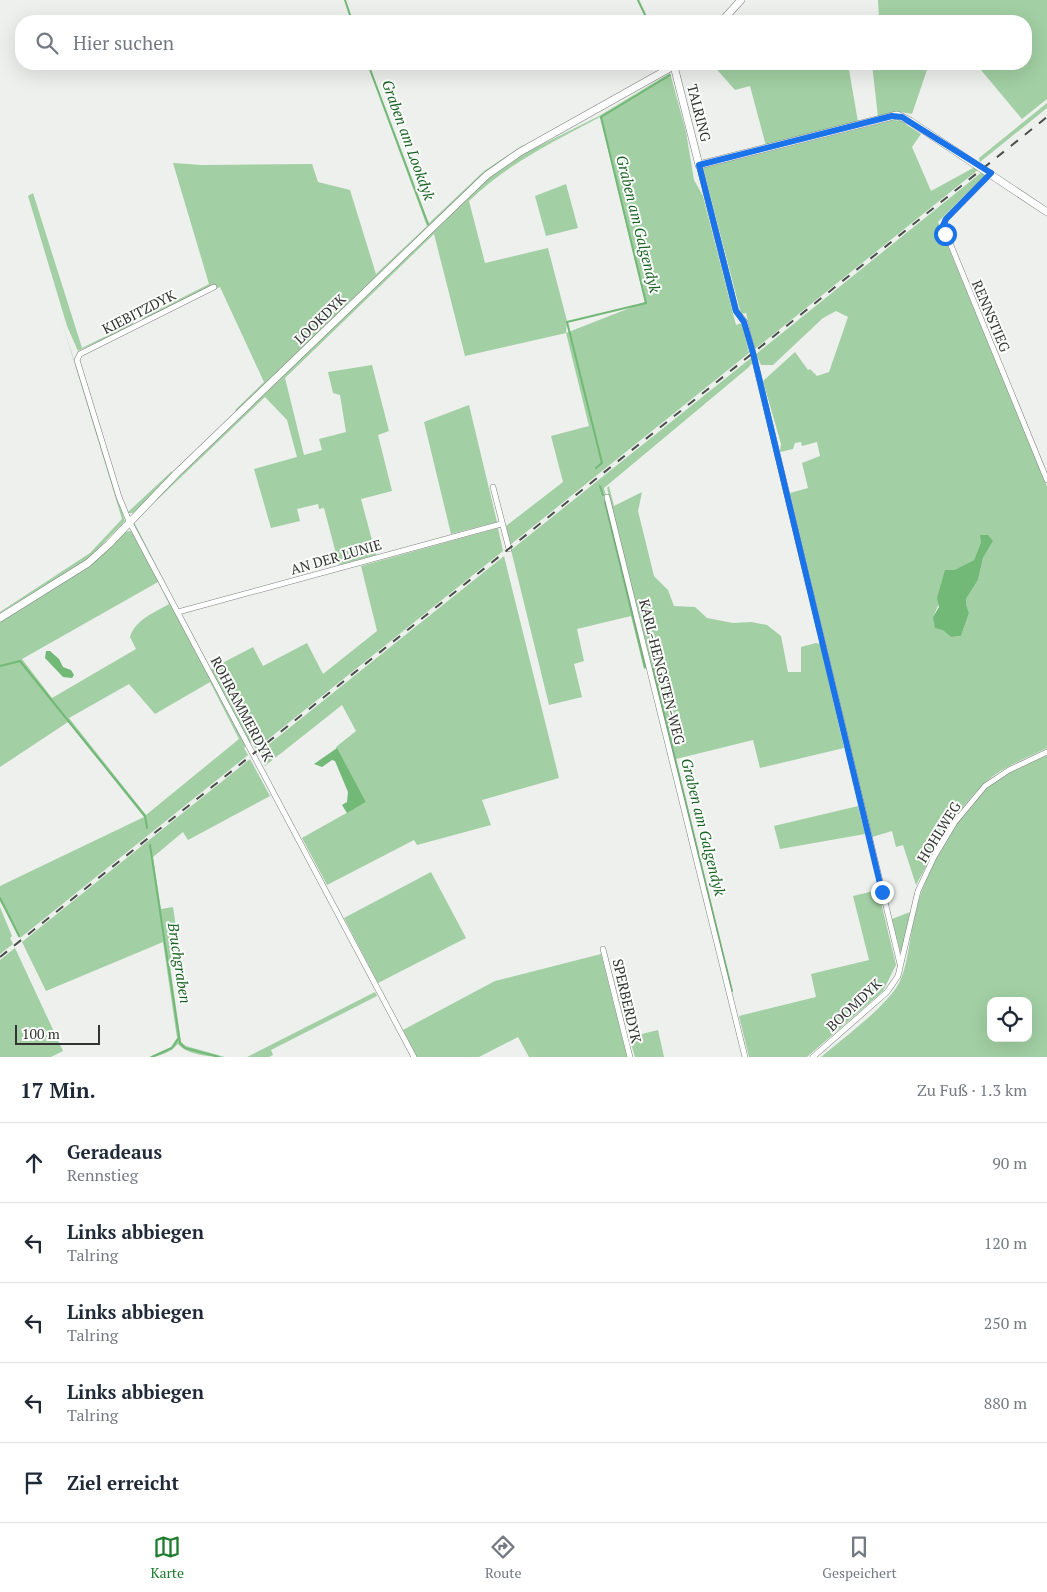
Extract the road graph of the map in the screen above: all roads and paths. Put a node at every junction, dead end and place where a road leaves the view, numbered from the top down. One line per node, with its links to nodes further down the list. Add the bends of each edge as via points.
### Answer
1 (741, 0): 2 (street)
2 (727, 15)
3 (666, 70): 13 (street, LOOKDYK, via 520,152 487,175)
4 (676, 70): 5 (street, TALRING)
5 (699, 165): 6 (street, via 897,115); 20 (street, TALRING, via 736,311 744,322 753,353)
6 (991, 173): 7 (street); 10 (street, RENNSTIEG, via 943,226)
7 (1046, 210)
8 (214, 287): 9 (street, KIEBITZDYK, via 80,354)
9 (77, 360): 13 (street, ROHRAMMERDYK)
10 (1047, 480)
11 (493, 487): 14 (street)
12 (607, 497): 23 (street, KARL-HENGSTEN-WEG)
13 (129, 521): 16 (street, ROHRAMMERDYK); 17 (street, LOOKDYK, via 88,563)
14 (501, 524): 15 (street); 16 (street, AN DER LUNIE)
15 (508, 549)
16 (178, 612): 21 (street, ROHRAMMERDYK)
17 (0, 618)
18 (1047, 752): 20 (street, HOHLWEG, via 985,786 955,822 918,891)
19 (604, 949): 22 (street, SPERBERDYK)
20 (900, 964): 24 (street, BOOMDYK, via 898,976 887,992)
21 (414, 1057)
22 (630, 1057)
23 (745, 1057)
24 (813, 1057)

